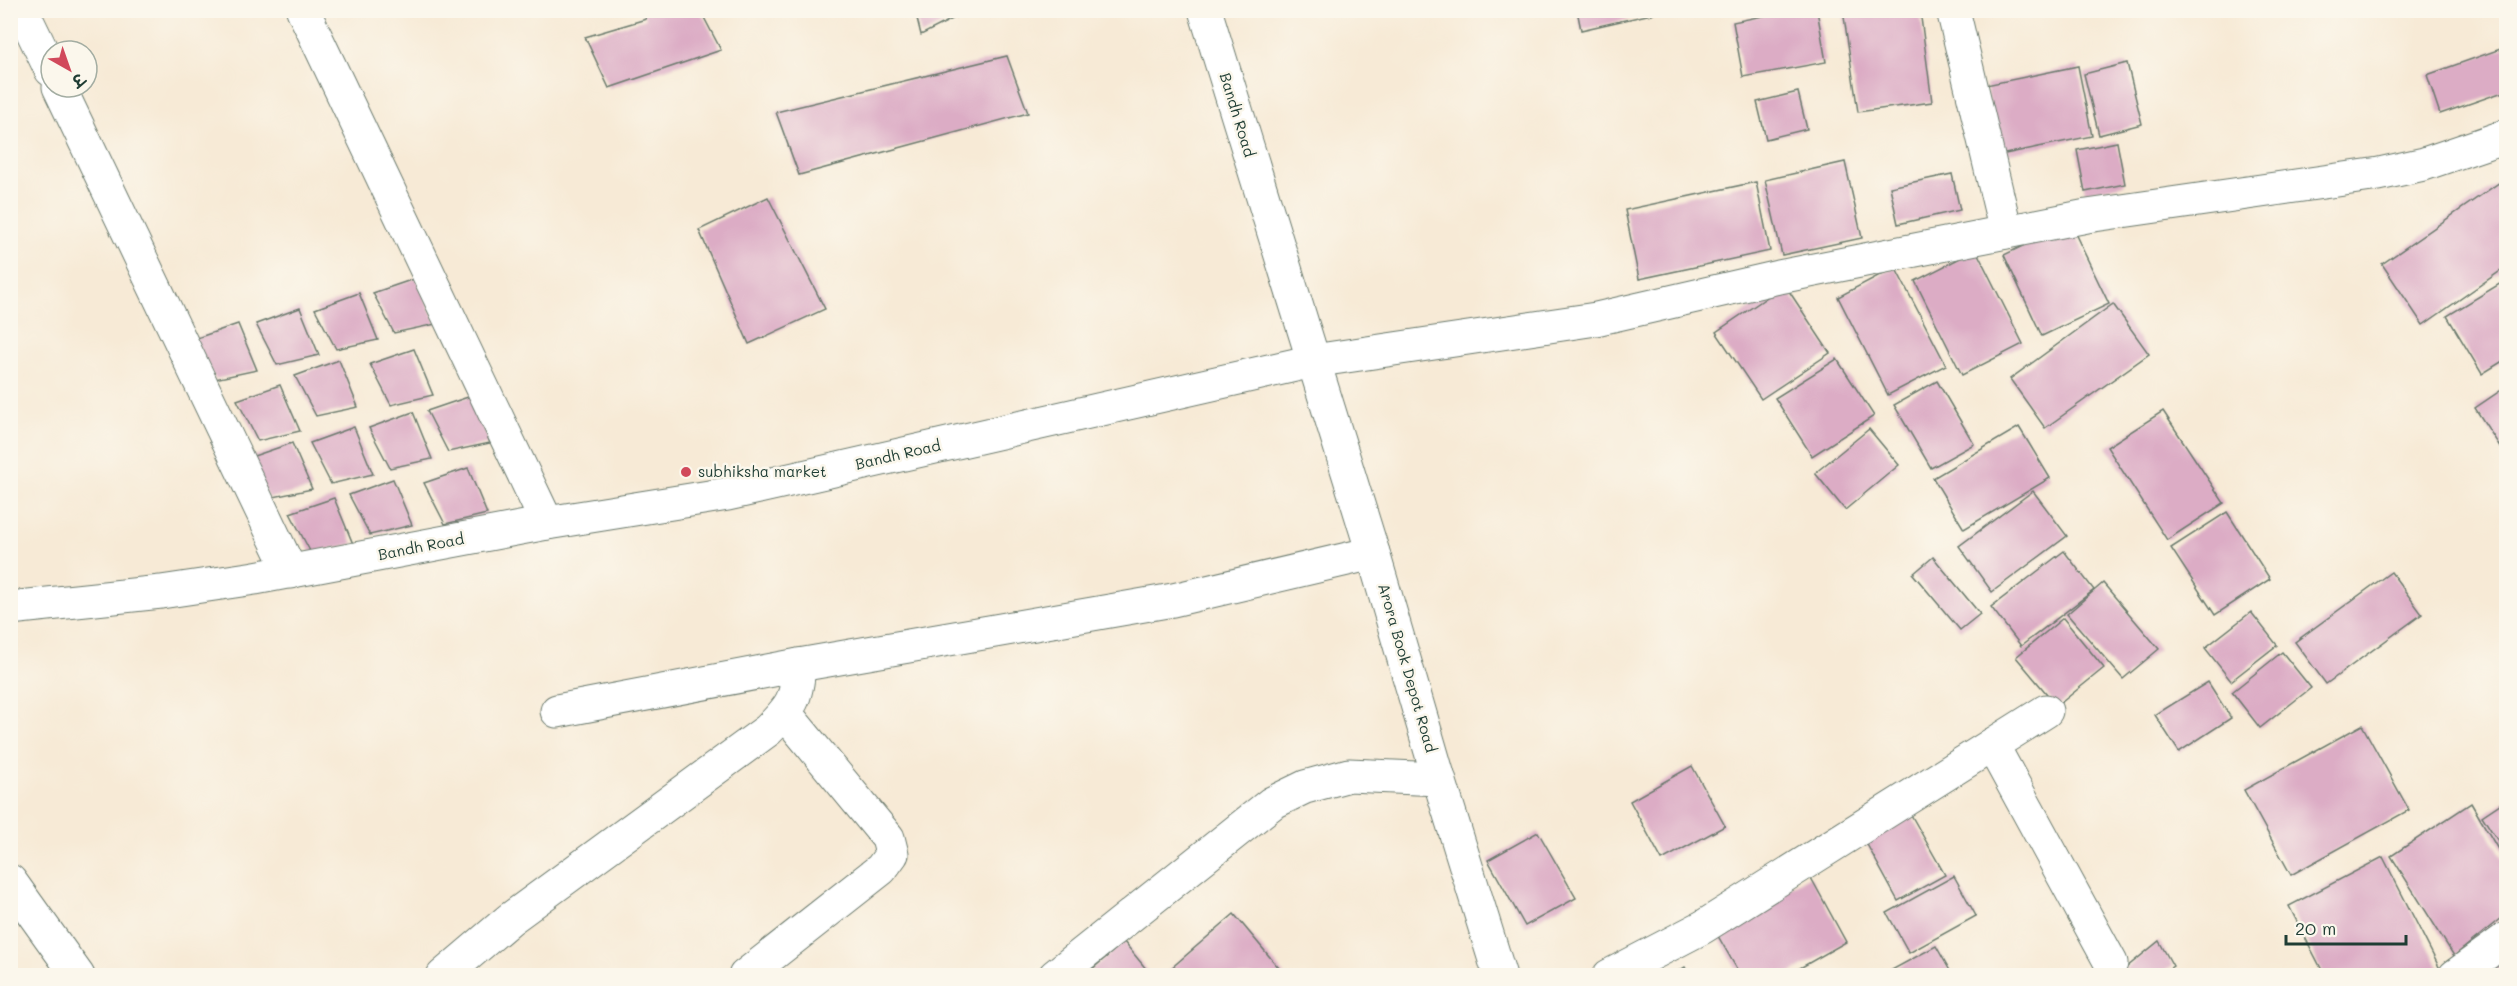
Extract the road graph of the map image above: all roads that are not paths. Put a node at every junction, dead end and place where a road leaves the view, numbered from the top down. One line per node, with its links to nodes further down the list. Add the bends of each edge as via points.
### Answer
1 (22, 10): 5 (street)
2 (303, 10): 10 (street)
3 (1205, 10): 9 (street, Bandh Road)
4 (1953, 10): 8 (street)
5 (39, 45)
6 (65, 99): 12 (street)
7 (2506, 136): 8 (street, via 2424,164 2379,174 2087,216)
8 (2006, 232): 9 (street, via 1779,277 1596,319)
9 (1313, 361): 10 (street, Bandh Road, via 728,494); 11 (street, Arora Book Depot Road)
10 (547, 523): 12 (street, Bandh Road)
11 (1373, 553): 14 (street, via 1173,600); 19 (street, Arora Book Depot Road)
12 (291, 572): 13 (street, Bandh Road, via 161,592)
13 (10, 608)
14 (799, 665): 15 (street); 17 (street, via 798,688)
15 (557, 711)
16 (2046, 711): 18 (street)
17 (785, 713): 24 (street, via 768,730 510,919); 25 (street, via 888,838 892,854 881,870)
18 (1992, 745): 22 (street); 28 (street, via 1703,927)
19 (1439, 779): 26 (street, via 1348,775 1305,787 1272,803); 27 (street, Arora Book Depot Road)
20 (10, 880): 23 (street)
21 (2506, 939): 29 (street)
22 (2111, 963)
23 (78, 975)
24 (443, 975)
25 (744, 975)
26 (1055, 975)
27 (1500, 975)
28 (1609, 975)
29 (2455, 975)

